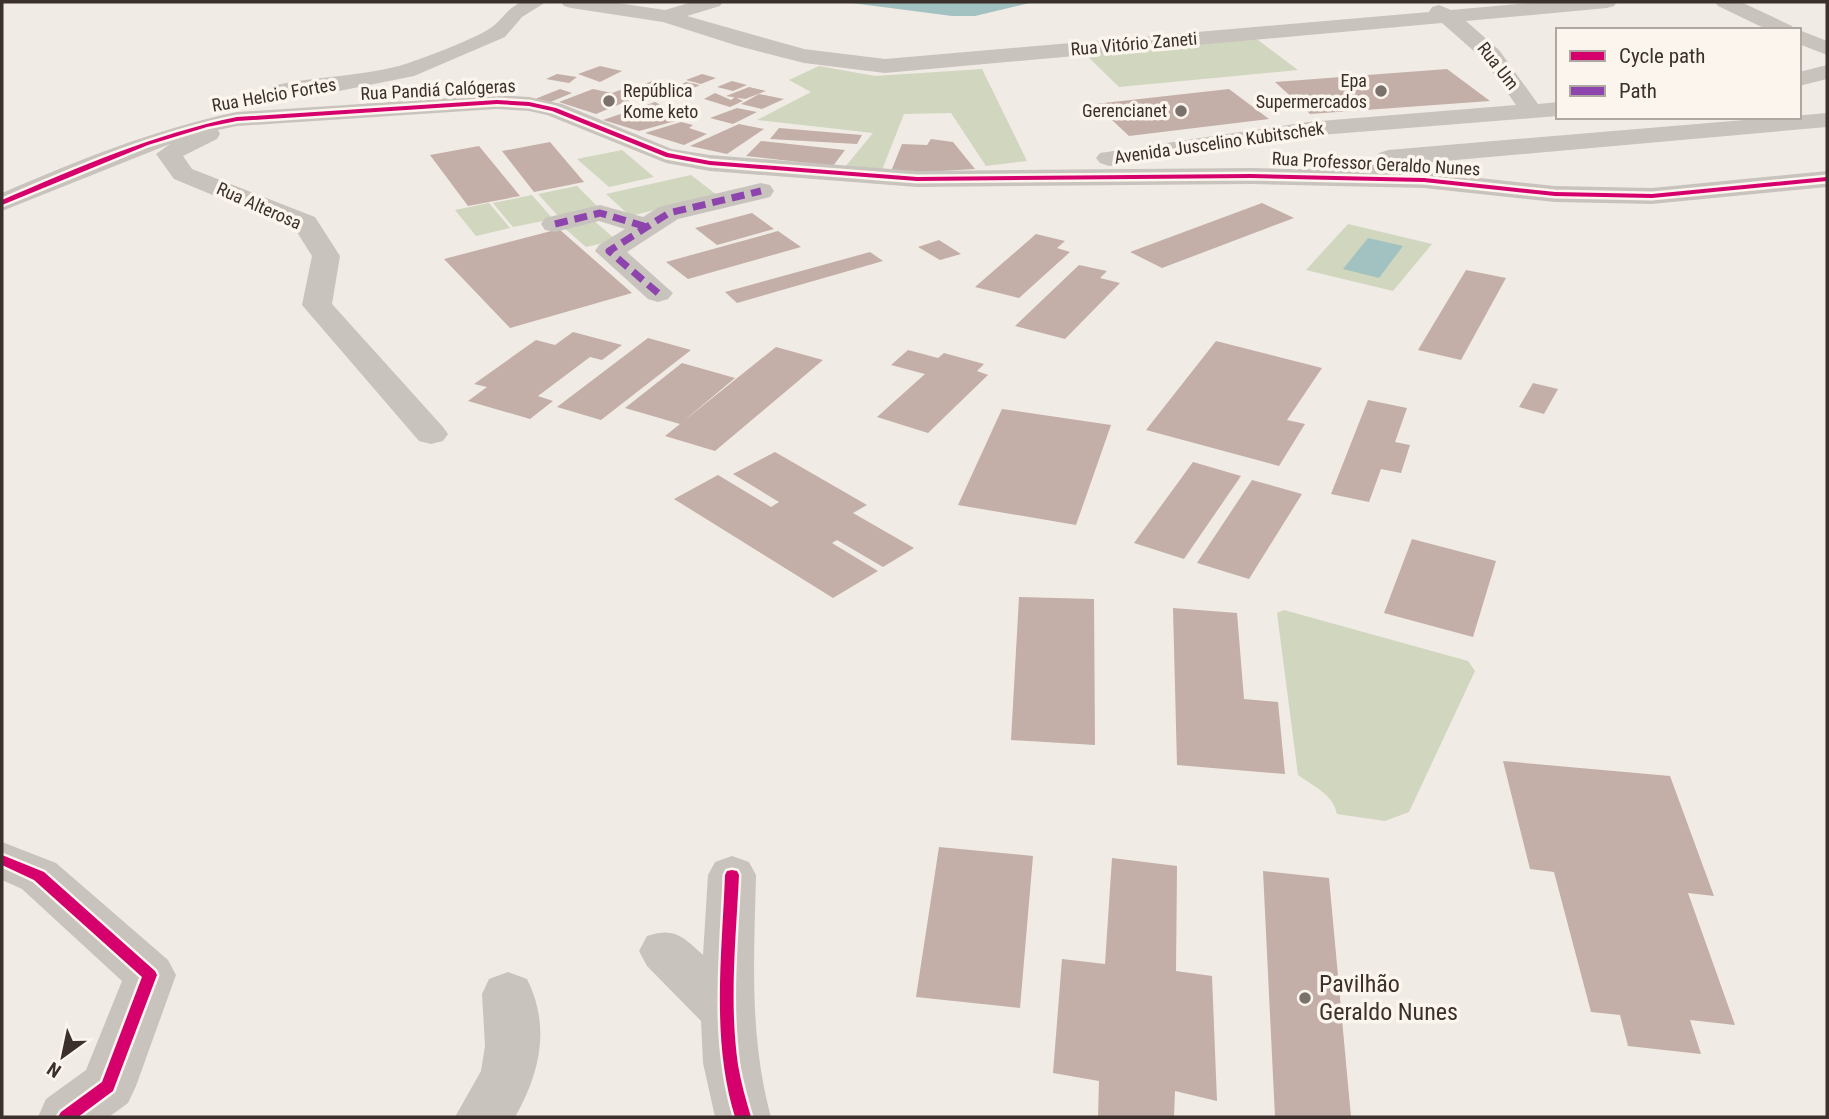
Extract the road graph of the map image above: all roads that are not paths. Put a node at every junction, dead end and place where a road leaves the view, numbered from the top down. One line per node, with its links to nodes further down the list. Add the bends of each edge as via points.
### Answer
1 (536, 2): 20 (street, Rua Helcio Fortes, via 515,13 498,33 430,62 380,77 185,111 136,132)
2 (571, 2): 8 (street)
3 (713, 2): 8 (street)
4 (1373, 2): 10 (street)
5 (1425, 2): 9 (street, Rua Um)
6 (1607, 2): 9 (street, Rua Vitório Zaneti)
7 (1725, 2): 11 (street)
8 (667, 16): 10 (street, Rua Vitório Zaneti, via 835,62 885,66)
9 (1449, 17): 10 (street, Rua Vitório Zaneti); 17 (street, Rua Um, via 1483,43)
10 (1400, 21)
11 (1781, 28)
12 (1801, 37): 13 (street)
13 (1827, 50)
14 (1827, 72): 15 (street)
15 (1801, 78)
16 (1556, 109): 17 (street, Avenida Juscelino Kubitschek)
17 (1531, 111): 22 (street, Avenida Juscelino Kubitschek, via 1308,129)
18 (237, 119): 20 (street, Rua Pandiá Calógeras, via 167,135); 22 (street, Rua Pandiá Calógeras, via 462,103 529,104 554,109 667,155 710,163); 29 (street, Rua Alterosa, via 169,154 183,174 305,223 326,256 317,305)
19 (1827, 120): 21 (street, via 1413,158 1326,161)
20 (89, 164): 25 (street, Rua Pandiá Calógeras)
21 (1251, 176): 22 (street, Rua Professor Geraldo Nunes); 23 (street, Rua Professor Geraldo Nunes, via 1424,180 1555,194 1652,196)
22 (965, 179)
23 (1827, 179)
24 (761, 191): 27 (street, via 669,212)
25 (2, 203)
26 (555, 223): 27 (street, via 600,213)
27 (647, 227): 28 (street, via 608,251)
28 (659, 293)
29 (431, 434)
30 (2, 860): 35 (street, via 38,876 150,975 108,1086)
31 (732, 874): 34 (street)
32 (665, 951): 34 (street)
33 (508, 994): 36 (street, via 511,1072)
34 (729, 1015): 37 (street, via 733,1082)
35 (66, 1117)
36 (483, 1117)
37 (743, 1117)

